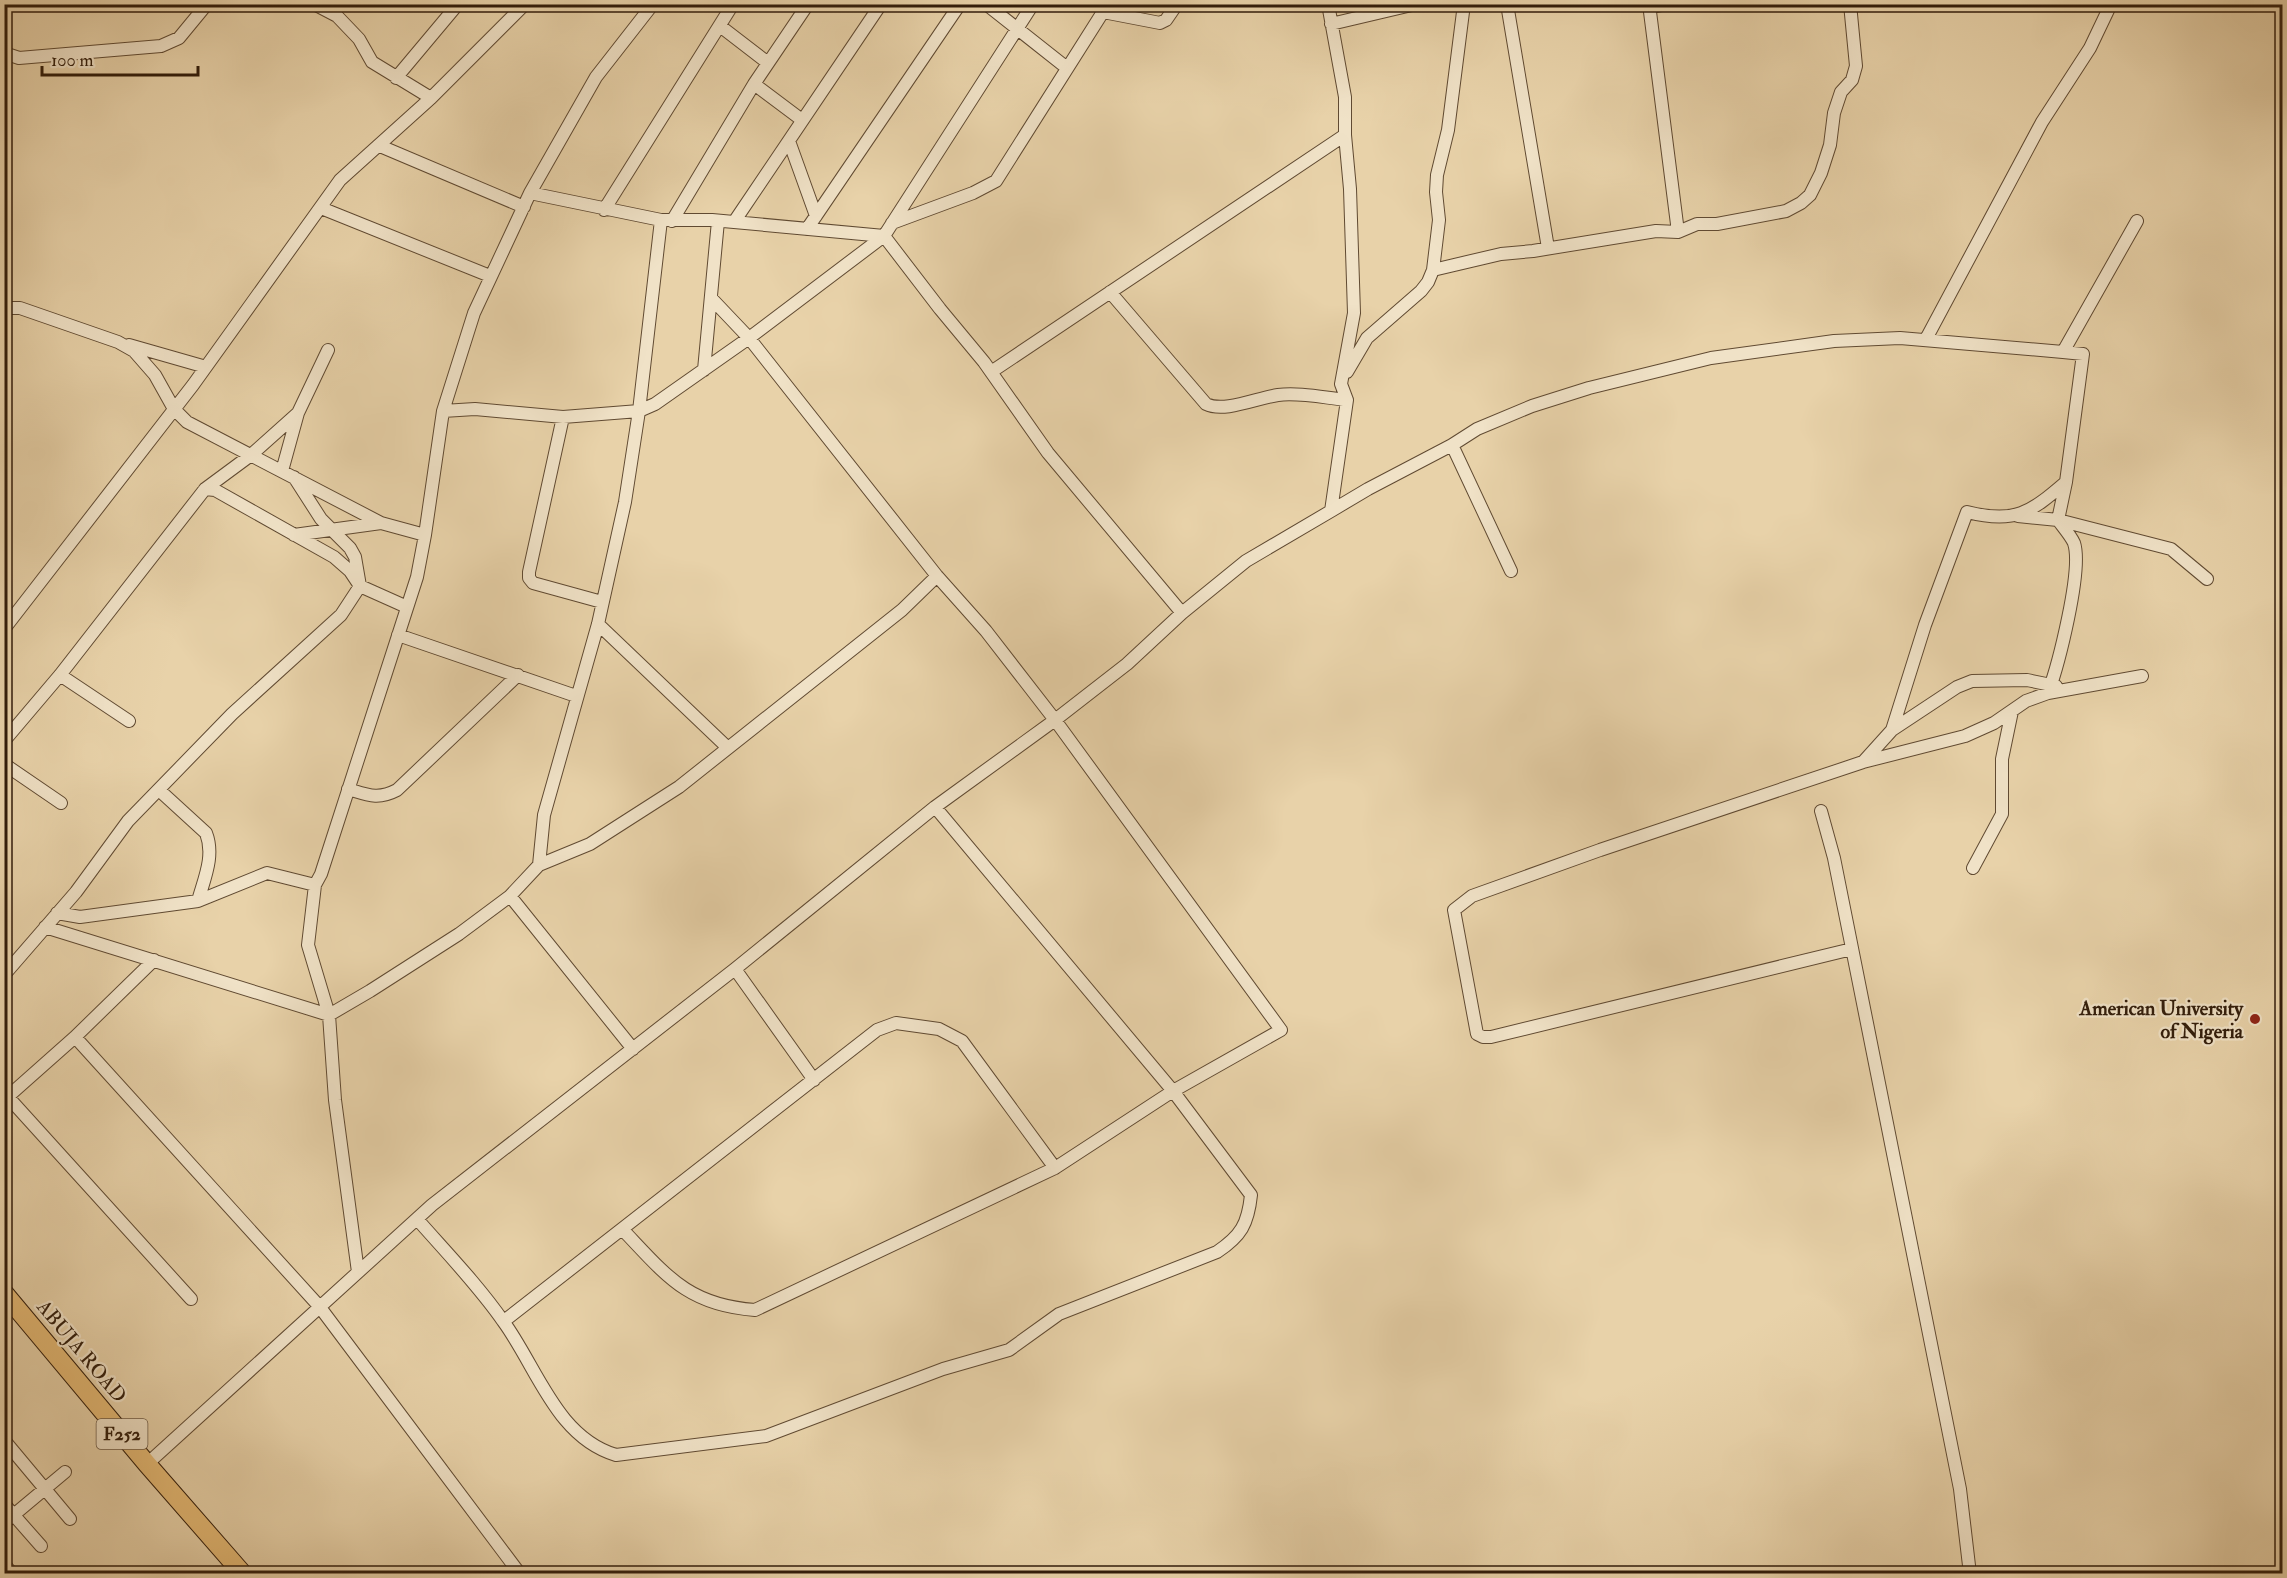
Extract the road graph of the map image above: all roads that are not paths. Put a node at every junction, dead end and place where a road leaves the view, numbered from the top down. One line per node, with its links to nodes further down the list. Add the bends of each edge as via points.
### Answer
1 (207, 4): 26 (street, via 179,38 161,46)
2 (314, 4): 30 (street, via 337,16 359,39 372,62)
3 (458, 4): 30 (street)
4 (525, 4): 32 (street)
5 (653, 4): 37 (street, via 596,76)
6 (734, 4): 23 (street)
7 (808, 4): 27 (street)
8 (881, 4): 33 (street)
9 (960, 4): 41 (street)
10 (986, 4): 24 (street)
11 (1033, 4): 24 (street)
12 (1177, 4): 21 (street, via 1160,23)
13 (1328, 4): 22 (street)
14 (1416, 4): 22 (street)
15 (1464, 4): 51 (street, via 1448,130 1437,175 1439,220)
16 (1507, 4): 50 (street)
17 (1666, 4): 20 (street)
18 (1850, 4): 48 (street, via 1856,66 1852,80 1841,92 1830,145 1810,195 1786,211 1697,224)
19 (2111, 4): 57 (street, via 2090,48 2042,122)
20 (1649, 6): 48 (street)
21 (1105, 8): 29 (street)
22 (1331, 24): 34 (street, via 1345,97)
23 (720, 26): 27 (street); 40 (street)
24 (1017, 30): 29 (street); 46 (street)
25 (4, 53): 26 (street)
26 (19, 58): 28 (street)
27 (768, 63): 31 (street)
28 (4, 64)
29 (1067, 68): 46 (street, via 996,181)
30 (396, 78): 32 (street)
31 (754, 84): 33 (street); 42 (street)
32 (431, 98): 36 (street)
33 (802, 120): 35 (street)
34 (1345, 135): 53 (street); 64 (street, via 1354,313)
35 (789, 141): 41 (street); 45 (street)
36 (380, 146): 38 (street); 39 (street, via 340,180)
37 (530, 193): 38 (street); 40 (street)
38 (524, 207): 52 (street)
39 (321, 208): 52 (street); 61 (street)
40 (604, 210): 42 (street)
41 (816, 216): 47 (street)
42 (666, 220): 43 (street); 68 (street)
43 (718, 221): 45 (street); 54 (street)
44 (2137, 221): 60 (street)
45 (734, 222): 47 (street)
46 (892, 223): 49 (street)
47 (807, 229): 49 (street)
48 (1678, 232): 50 (street, via 1656,231)
49 (884, 236): 56 (street); 63 (street)
50 (1548, 248): 51 (street)
51 (1433, 270): 64 (street, via 1421,291 1367,338)
52 (490, 276): 67 (street)
53 (1110, 292): 63 (street); 65 (street, via 1213,408 1281,394)
54 (711, 298): 56 (street); 62 (street)
55 (4, 308): 58 (street, via 20,308)
56 (749, 338): 62 (street); 84 (street)
57 (1926, 339): 60 (street); 71 (street, via 1834,341 1711,358 1532,406 1477,429)
58 (118, 342): 61 (street); 66 (street, via 134,351 155,375)
59 (328, 350): 69 (street)
60 (2063, 352): 74 (street, via 2083,354)
61 (206, 368): 66 (street)
62 (704, 370): 68 (street)
63 (991, 372): 89 (street, via 1048,453)
64 (1341, 384): 65 (street)
65 (1347, 400): 76 (street)
66 (174, 409): 72 (street, via 187,422); 91 (street)
67 (443, 411): 70 (street, via 475,409); 82 (street)
68 (639, 411): 70 (street); 87 (street, via 625,502)
69 (298, 413): 72 (street); 73 (street)
70 (562, 417): 87 (street, via 529,578 533,583)
71 (1452, 445): 76 (street); 83 (street)
72 (251, 455): 73 (street); 75 (street)
73 (288, 474): 79 (street); 80 (street)
74 (2066, 482): 77 (street, via 2042,503); 78 (street)
75 (205, 489): 81 (street, via 215,490); 93 (street)
76 (1331, 511): 89 (street, via 1246,561)
77 (2017, 516): 78 (street); 101 (street, via 1988,517 1967,512 1924,625)
78 (2058, 520): 85 (street, via 2171,549); 96 (street, via 2074,543 2075,565 2058,666)
79 (381, 523): 80 (street); 82 (street)
80 (332, 531): 81 (street); 86 (street, via 355,557)
81 (294, 535): 86 (street, via 334,557)
82 (425, 535): 88 (street)
83 (1511, 571)
84 (937, 576): 99 (street, via 986,631); 103 (street, via 902,610)
85 (2208, 579)
86 (360, 586): 88 (street); 106 (street, via 341,615 232,714)
87 (602, 602): 90 (street)
88 (407, 607): 92 (street)
89 (1182, 613): 99 (street, via 1128,664)
90 (598, 624): 97 (street); 103 (street)
91 (4, 629)
92 (398, 635): 94 (street); 107 (street)
93 (60, 675): 100 (street); 102 (street)
94 (518, 675): 97 (street); 107 (street, via 397,790 373,796)
95 (2142, 676): 96 (street, via 2066,690)
96 (2049, 689): 98 (street); 101 (street, via 2027,680 1972,681)
97 (576, 696): 111 (street, via 544,815)
98 (2012, 711): 104 (street, via 1965,736); 112 (street, via 2002,759 2002,814)
99 (1055, 720): 109 (street); 126 (street, via 1281,1030)
100 (129, 721)
101 (1892, 730): 104 (street)
102 (4, 741)
103 (728, 748): 111 (street, via 679,787 590,844)
104 (1863, 762): 118 (street, via 1472,896 1454,910 1477,1034 1483,1037)
105 (4, 764): 108 (street)
106 (159, 789): 115 (street, via 206,833 210,843 210,859); 116 (street, via 128,821)
107 (348, 789): 113 (street)
108 (61, 803)
109 (935, 807): 120 (street); 126 (street)
110 (1821, 811): 118 (street)
111 (539, 865): 114 (street)
112 (1973, 868)
113 (315, 885): 115 (street, via 267,873); 122 (street, via 308,945)
114 (510, 897): 122 (street, via 459,934); 124 (street)
115 (198, 901): 116 (street, via 80,917)
116 (57, 913): 117 (street)
117 (45, 927): 119 (street); 121 (street)
118 (1852, 949): 146 (street, via 1960,1489)
119 (154, 960): 122 (street); 123 (street)
120 (735, 969): 124 (street); 125 (street)
121 (4, 975)
122 (329, 1015): 131 (street, via 335,1100)
123 (75, 1037): 127 (street); 134 (street)
124 (633, 1048): 129 (street)
125 (814, 1080): 128 (street, via 877,1030 896,1023 939,1029 962,1041); 130 (street)
126 (1173, 1091): 128 (street); 135 (street, via 1251,1195 1249,1217 1235,1240 1217,1252 1059,1314 1009,1350 943,1369 766,1436 616,1455 599,1450 556,1409)
127 (6, 1098): 133 (street)
128 (1055, 1168): 130 (street, via 754,1310 702,1300 669,1278)
129 (417, 1219): 131 (street); 135 (street)
130 (622, 1229): 135 (street)
131 (358, 1272): 134 (street)
132 (4, 1293): 137 (main road, ABUJA ROAD / F252)
133 (191, 1299)
134 (319, 1306): 137 (street); 145 (street)
135 (504, 1321)
136 (4, 1440): 139 (street)
137 (147, 1464): 144 (main road, ABUJA ROAD / F252)
138 (65, 1472): 139 (street)
139 (45, 1489): 141 (street); 142 (street)
140 (4, 1504): 141 (street)
141 (9, 1519): 143 (street)
142 (70, 1519)
143 (41, 1546)
144 (243, 1574)
145 (520, 1574)
146 (1970, 1574)

